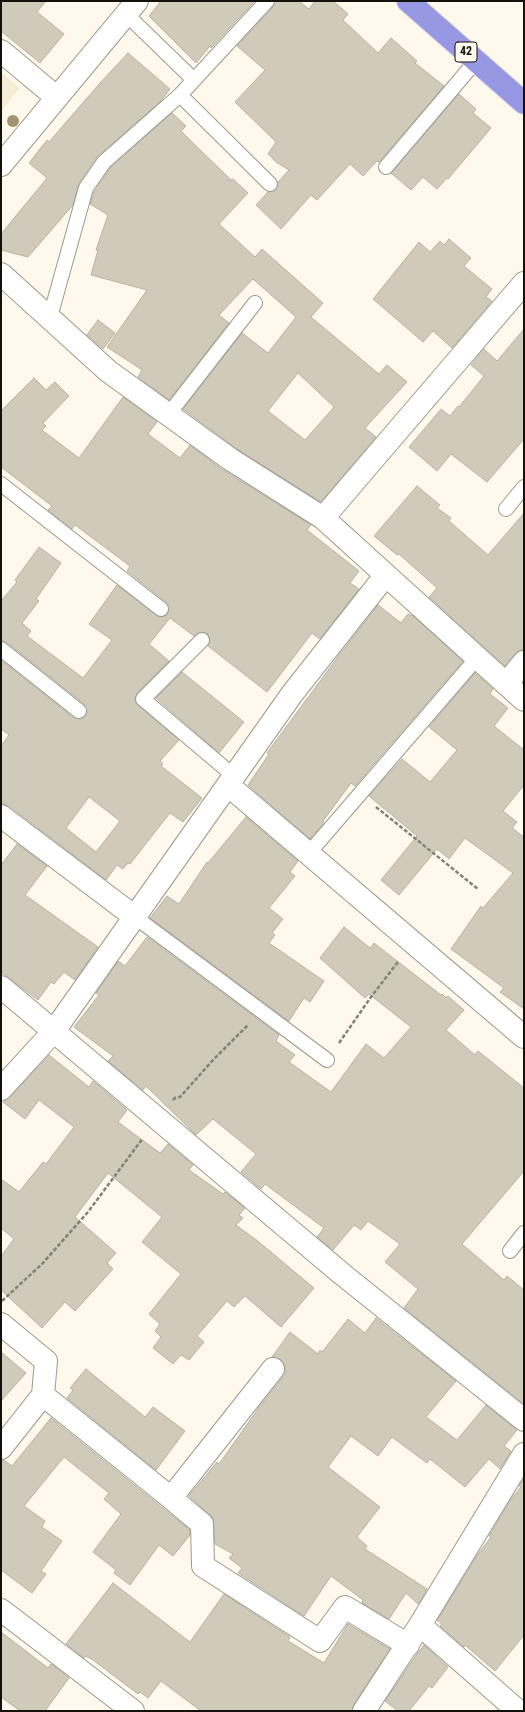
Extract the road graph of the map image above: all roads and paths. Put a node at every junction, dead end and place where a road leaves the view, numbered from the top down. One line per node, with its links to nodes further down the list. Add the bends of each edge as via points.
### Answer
1 (267, 1): 6 (lane)
2 (408, 1): 5 (highway, 42)
3 (131, 8): 6 (lane); 8 (street)
4 (1, 50): 8 (street)
5 (476, 61): 9 (highway, 42); 11 (lane)
6 (194, 80): 7 (lane)
7 (180, 95): 12 (lane); 16 (lane, via 104,162 86,188)
8 (56, 97): 10 (street)
9 (524, 102)
10 (1, 164)
11 (386, 167)
12 (270, 184)
13 (1, 274): 16 (street)
14 (524, 283): 21 (street)
15 (255, 304): 17 (lane)
16 (50, 317): 17 (street, via 108,371)
17 (168, 415): 21 (street, via 230,459)
18 (1, 484): 23 (lane)
19 (524, 487): 20 (lane)
20 (506, 509)
21 (322, 518): 22 (street)
22 (385, 576): 26 (street); 31 (street, via 292,694)
23 (161, 609)
24 (202, 640): 31 (lane, via 143,699)
25 (1, 649): 30 (lane)
26 (477, 658): 28 (street); 32 (lane)
27 (524, 662): 28 (street)
28 (506, 684): 29 (street)
29 (524, 700)
30 (79, 711)
31 (231, 781): 34 (street); 36 (street)
32 (360, 794): 34 (lane); 35 (path)
33 (1, 816): 36 (street)
34 (309, 853): 37 (street)
35 (478, 889)
36 (135, 917): 39 (lane); 40 (street)
37 (413, 942): 41 (street); 42 (path)
38 (1, 987): 40 (street)
39 (262, 1011): 42 (lane); 44 (path)
40 (54, 1031): 43 (street); 44 (street)
41 (524, 1037)
42 (327, 1060)
43 (1, 1089)
44 (157, 1119): 47 (path, via 88,1212 42,1264); 51 (street, via 342,1274)
45 (524, 1233): 46 (lane)
46 (510, 1251)
47 (1, 1302)
48 (1, 1324): 50 (street, via 46,1361)
49 (273, 1370): 54 (street)
50 (43, 1395): 52 (street); 54 (street)
51 (524, 1420)
52 (1, 1448)
53 (524, 1454): 56 (street)
54 (171, 1498): 57 (street, via 202,1524 203,1566 320,1641 345,1607)
55 (1, 1610): 58 (street)
56 (420, 1625): 57 (street); 60 (street)
57 (408, 1645): 59 (street)
58 (133, 1711)
59 (364, 1711)
60 (518, 1711)

